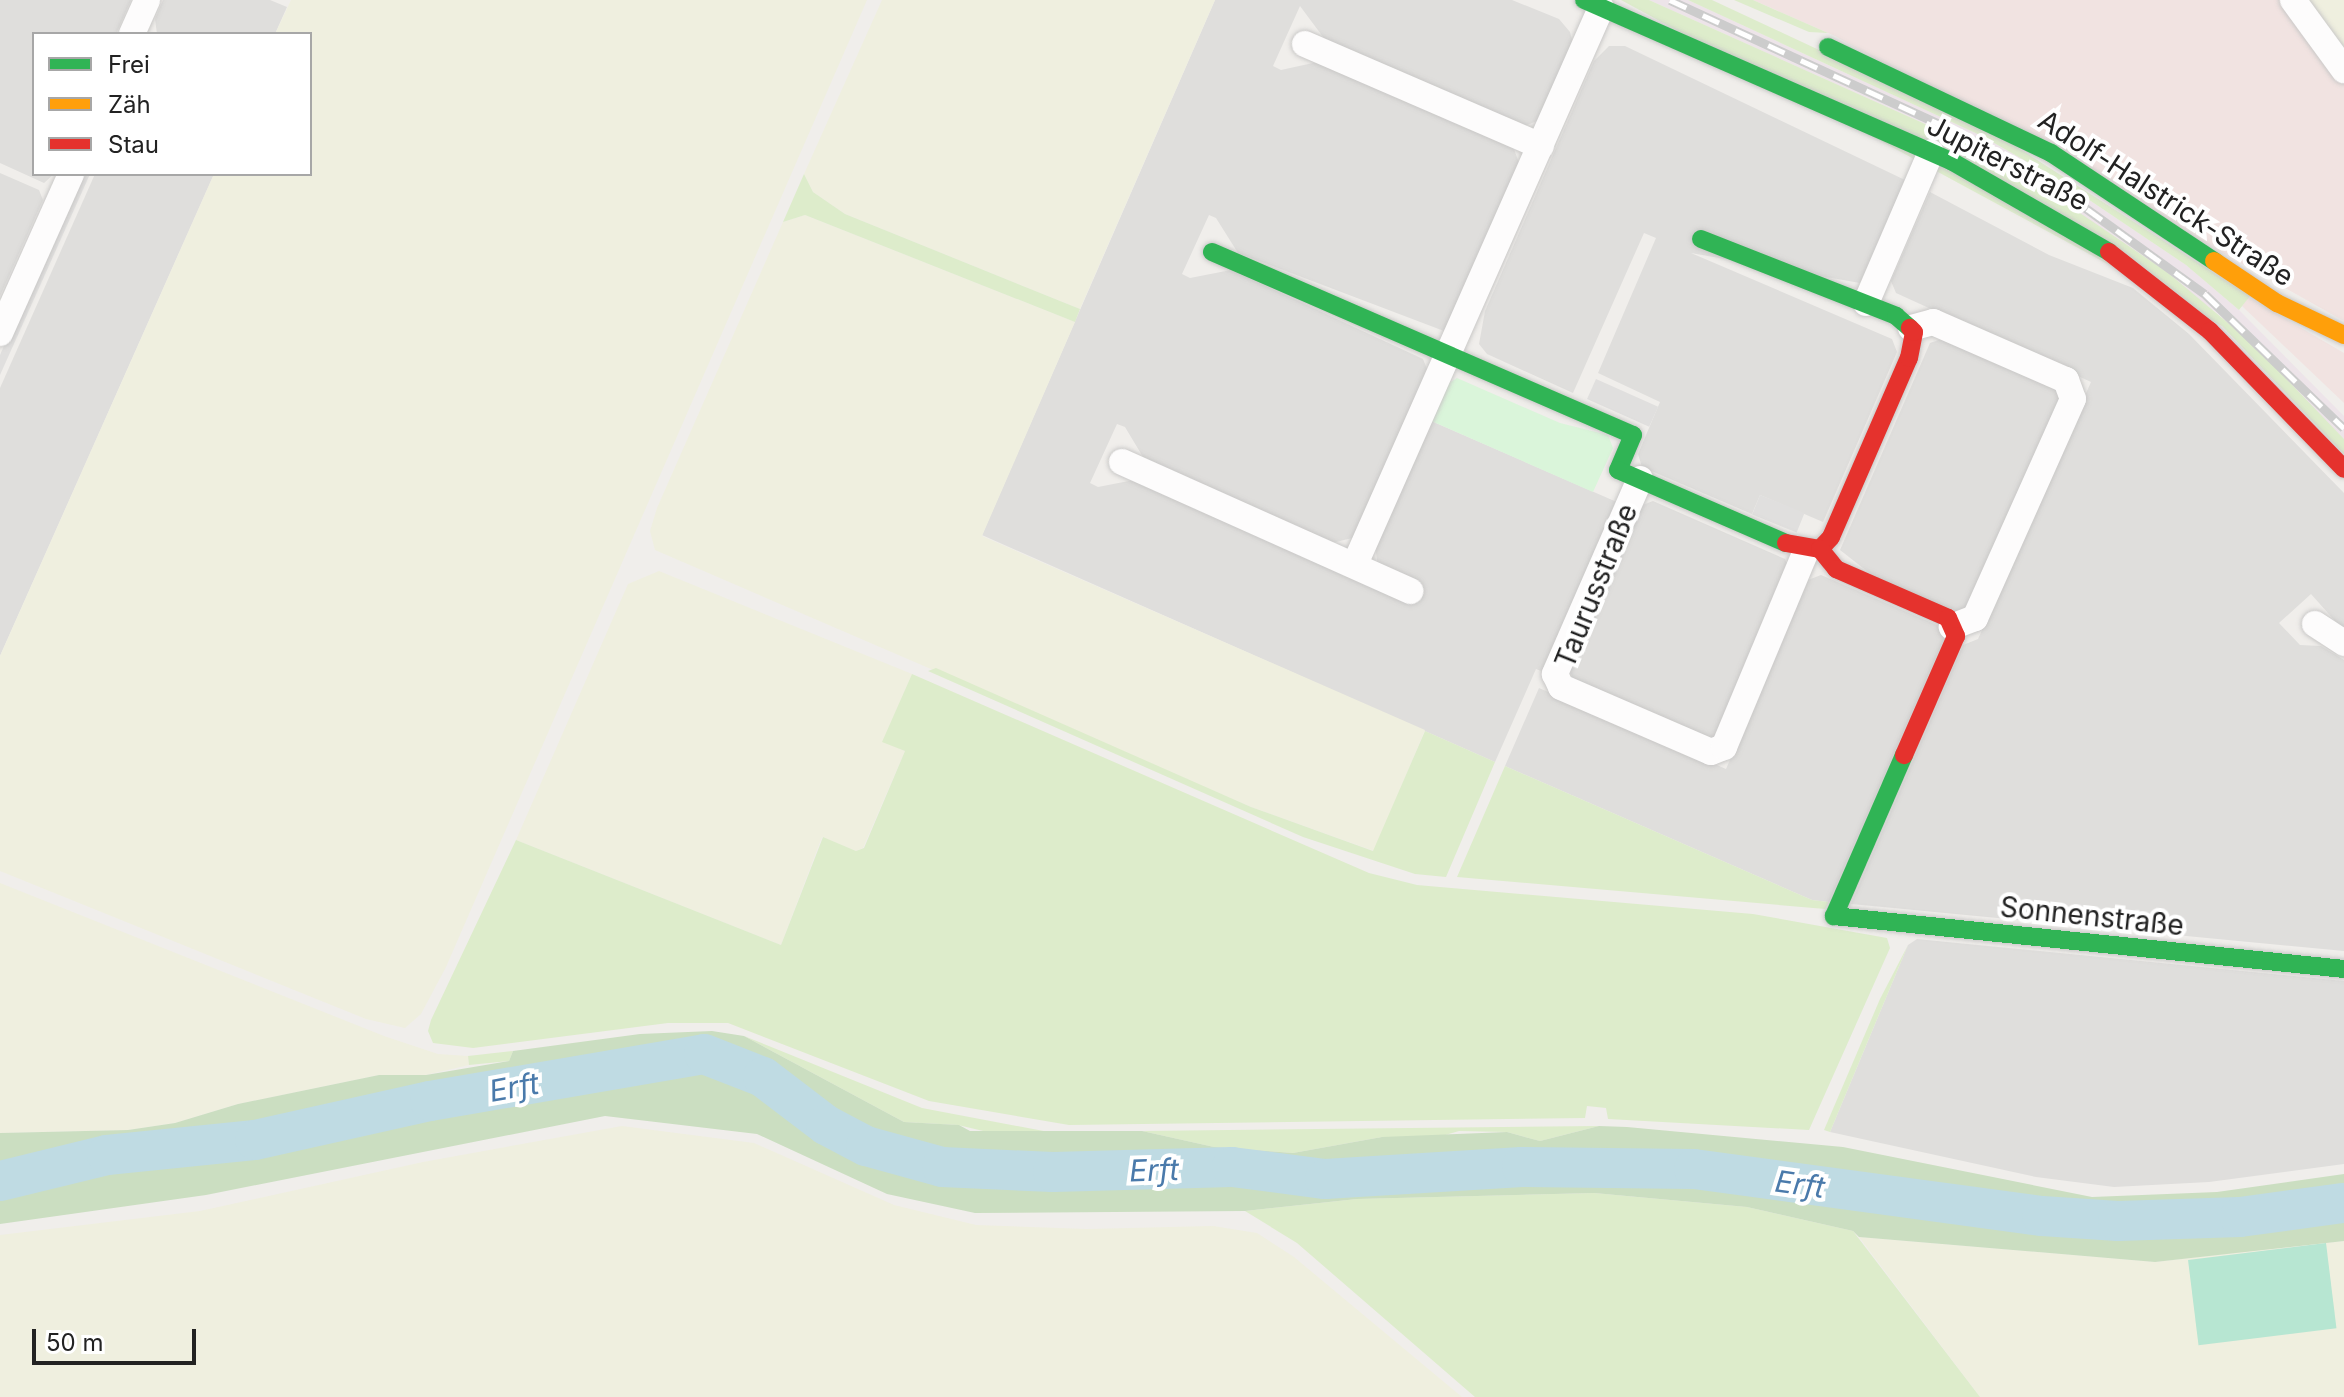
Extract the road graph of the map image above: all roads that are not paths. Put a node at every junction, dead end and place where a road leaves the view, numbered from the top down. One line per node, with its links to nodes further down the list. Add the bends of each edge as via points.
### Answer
1 (147, 0): 4 (street)
2 (2293, 0): 7 (street)
3 (1593, 4): 8 (street); 9 (street, Jupiterstraße)
4 (133, 32)
5 (1305, 44): 8 (street)
6 (1828, 47): 16 (street, Adolf-Halstrick-Straße, via 2037,145 2277,303)
7 (2344, 70)
8 (1541, 146): 17 (street)
9 (1931, 152): 13 (street); 19 (street, Jupiterstraße, via 2030,201 2142,275 2231,349)
10 (70, 176): 15 (street)
11 (1701, 239): 13 (street, via 1842,299)
12 (1212, 252): 17 (street)
13 (1866, 303): 14 (street)
14 (1911, 328): 21 (street, Taurusstraße, via 1909,358 1831,537); 25 (street, via 1933,322 2066,380 2073,399 1975,618)
15 (0, 333)
16 (2344, 335)
17 (1449, 355): 20 (street, Taurusstraße, via 1633,435 1618,470); 22 (street)
18 (1122, 462): 22 (street)
19 (2344, 469)
20 (1640, 479): 21 (street, Taurusstraße); 21 (street, Taurusstraße, via 1555,674 1561,687 1711,752 1724,747)
21 (1813, 550): 25 (street, Taurusstraße, via 1836,569 1948,618)
22 (1355, 564): 23 (street)
23 (1410, 591)
24 (2315, 624): 26 (street)
25 (1952, 627): 27 (street, Sonnenstraße, via 1956,636 1834,916)
26 (2344, 643)
27 (2344, 969)

